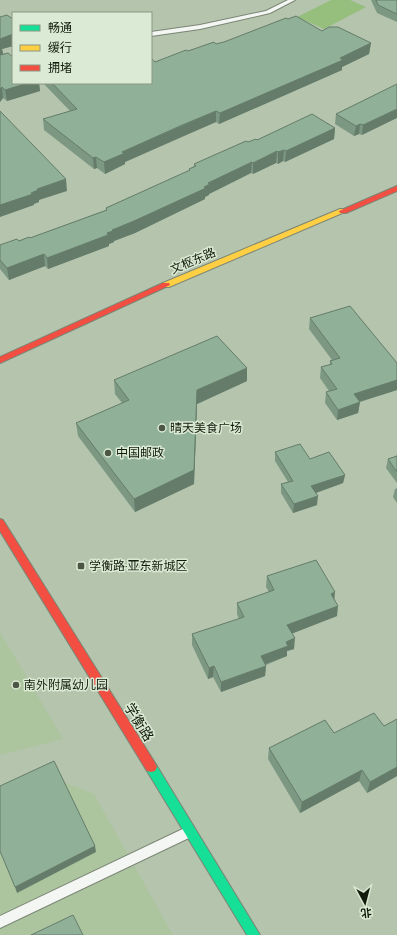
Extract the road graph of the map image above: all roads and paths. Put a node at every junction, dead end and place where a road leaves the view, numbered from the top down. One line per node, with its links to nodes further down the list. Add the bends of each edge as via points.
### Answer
1 (292, 0): 2 (lane, via 268,12 200,27)
2 (152, 34)
3 (397, 188): 4 (street, 文枢东路, via 169,284)
4 (0, 360)
5 (0, 523): 6 (street, 学衡路)
6 (190, 832): 7 (lane); 8 (street, 学衡路)
7 (0, 922)
8 (254, 935)

